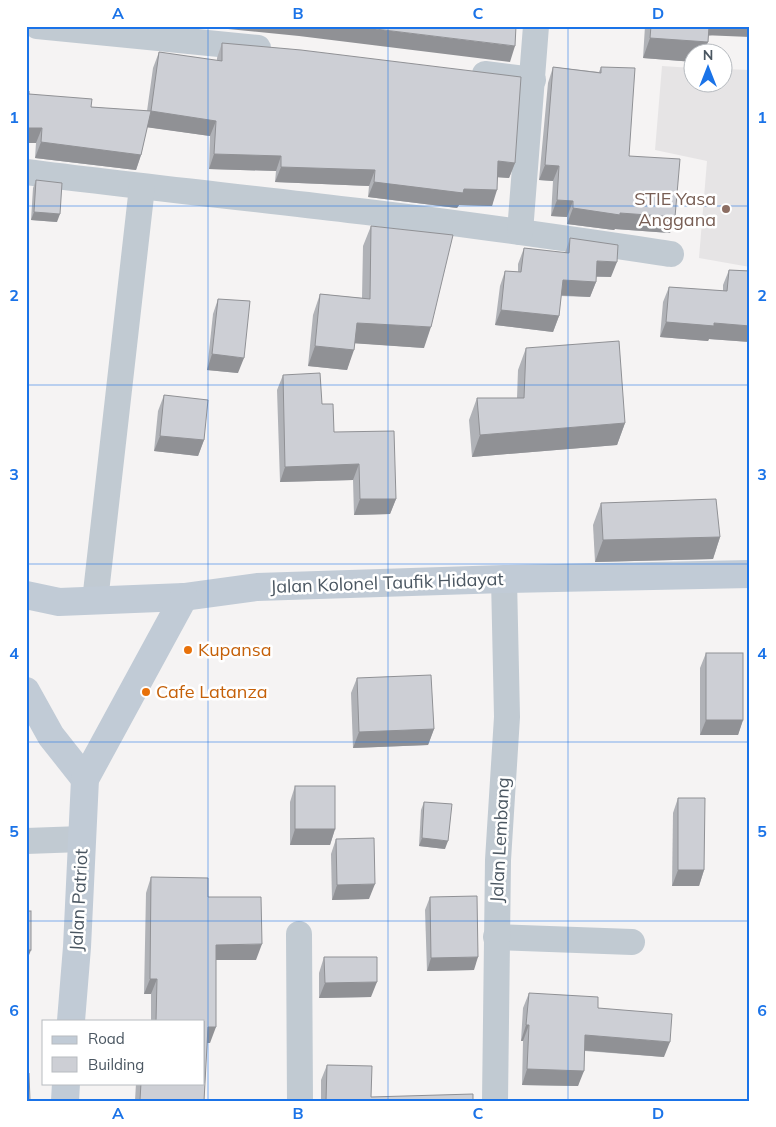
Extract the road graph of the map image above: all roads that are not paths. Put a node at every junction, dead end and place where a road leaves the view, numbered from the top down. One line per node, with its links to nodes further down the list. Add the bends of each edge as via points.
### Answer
1 (37, 26): 3 (street)
2 (536, 26): 5 (street)
3 (277, 50)
4 (458, 71): 5 (street)
5 (533, 80): 8 (street)
6 (26, 172): 7 (street)
7 (142, 187): 8 (street); 14 (street)
8 (520, 232): 9 (street)
9 (671, 254)
10 (750, 574): 11 (main road, Jalan Kolonel Taufik Hidayat)
11 (504, 579): 13 (main road, Jalan Kolonel Taufik Hidayat, via 257,588); 20 (street, Jalan Lembang, via 507,717)
12 (26, 595): 14 (main road, Jalan Kolonel Taufik Hidayat, via 60,602)
13 (184, 597): 14 (main road, Jalan Kolonel Taufik Hidayat); 16 (main road, Jalan Patriot)
14 (95, 601)
15 (26, 691): 16 (main road, via 51,736)
16 (85, 779): 17 (main road, Jalan Patriot)
17 (82, 839): 18 (street); 22 (main road, Jalan Patriot)
18 (26, 841)
19 (299, 934): 25 (street)
20 (496, 937): 21 (street); 26 (street, Jalan Lembang)
21 (632, 942)
22 (71, 1020)
23 (66, 1084): 24 (main road)
24 (65, 1101)
25 (300, 1101)
26 (494, 1101)

